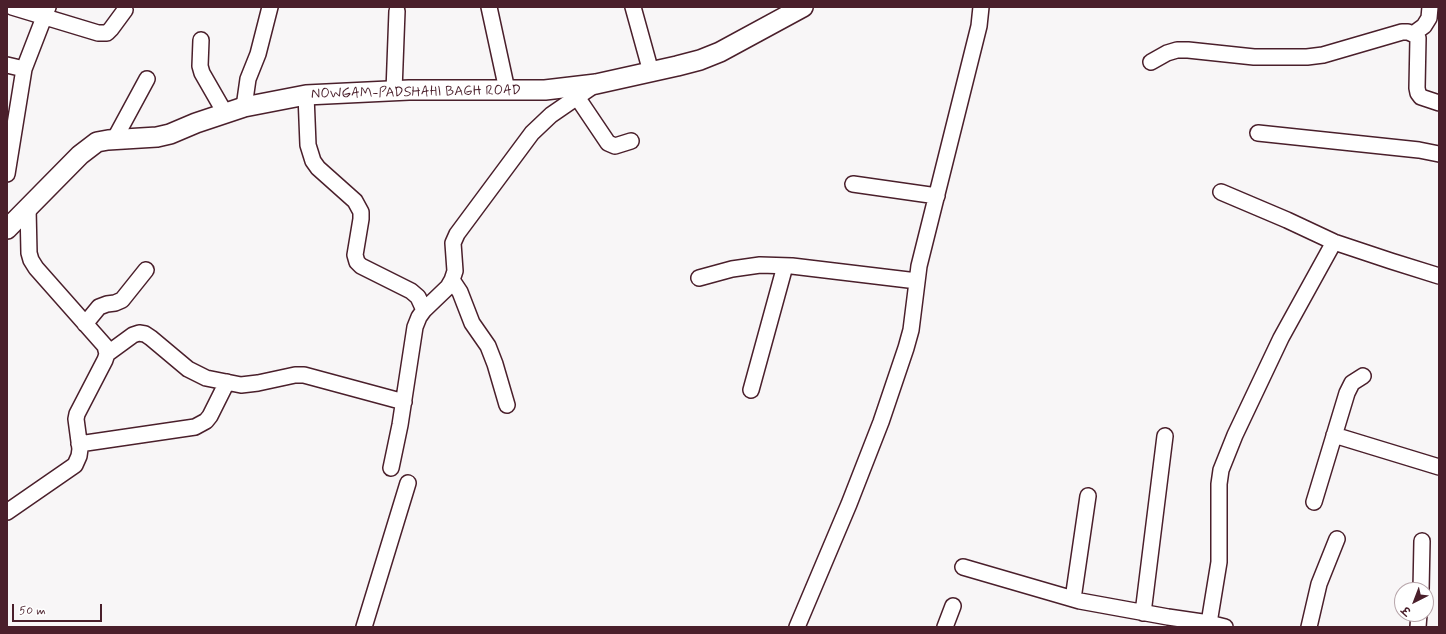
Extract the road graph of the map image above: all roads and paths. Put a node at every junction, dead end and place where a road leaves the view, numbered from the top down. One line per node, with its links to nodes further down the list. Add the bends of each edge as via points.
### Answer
1 (12, 7): 10 (street)
2 (270, 7): 24 (street, via 258,54 248,79)
3 (489, 7): 19 (street)
4 (633, 7): 16 (street)
5 (803, 7): 16 (main road, NOWGAM-PADSHAHI BAGH ROAD, via 720,52)
6 (981, 7): 33 (street, via 979,26)
7 (1430, 7): 11 (street, via 1427,22)
8 (125, 10): 10 (street, via 111,29 103,34)
9 (397, 11): 20 (street)
10 (46, 12): 15 (street)
11 (1413, 34): 13 (street, via 1402,32 1323,55 1307,57 1254,57 1177,50 1167,52); 23 (street, via 1418,38 1418,93 1421,97)
12 (201, 40): 25 (street, via 202,73)
13 (1151, 62)
14 (7, 65): 15 (street)
15 (24, 69): 30 (street)
16 (651, 72): 18 (main road, NOWGAM-PADSHAHI BAGH ROAD)
17 (147, 79): 27 (street)
18 (596, 84): 19 (main road, NOWGAM-PADSHAHI BAGH ROAD, via 545,90); 22 (street)
19 (507, 90): 20 (main road, NOWGAM-PADSHAHI BAGH ROAD)
20 (394, 91): 21 (main road, NOWGAM-PADSHAHI BAGH ROAD)
21 (306, 95): 24 (main road, NOWGAM-PADSHAHI BAGH ROAD); 43 (street, via 308,145 313,161 355,201 361,212 355,255 357,262 411,291 418,297)
22 (577, 97): 28 (street, via 608,143 615,146); 41 (street, via 551,115 532,133 457,234 453,243 455,271)
23 (1439, 103)
24 (244, 107): 25 (main road, NOWGAM-PADSHAHI BAGH ROAD)
25 (225, 113): 27 (main road, NOWGAM-PADSHAHI BAGH ROAD, via 170,134)
26 (1258, 133): 29 (street)
27 (114, 140): 34 (main road, NOWGAM-PADSHAHI BAGH ROAD, via 97,142 90,147)
28 (631, 141)
29 (1439, 154)
30 (7, 174)
31 (853, 184): 33 (street)
32 (1221, 192): 36 (street)
33 (936, 196): 42 (street)
34 (28, 208): 35 (main road, NOWGAM-PADSHAHI BAGH ROAD); 44 (street, via 31,260)
35 (7, 229)
36 (1334, 242): 39 (street); 67 (street, via 1281,338 1234,435 1221,470 1219,562)
37 (785, 266): 40 (street, via 760,265); 42 (street); 48 (street)
38 (146, 270): 44 (street, via 119,302 100,307)
39 (1439, 276)
40 (699, 278)
41 (452, 280): 43 (street); 50 (street, via 460,292 472,323 488,346)
42 (916, 282): 69 (street, via 911,330 883,415)
43 (424, 310): 49 (street, via 415,327)
44 (85, 324): 45 (street, via 105,346)
45 (107, 354): 47 (street, via 134,335 145,334 197,374); 53 (street, via 77,414)
46 (1363, 376): 51 (street, via 1349,387)
47 (227, 382): 49 (street, via 240,385 258,384 304,375); 53 (street, via 210,416 195,427)
48 (751, 390)
49 (404, 402): 55 (street)
50 (507, 405)
51 (1334, 435): 54 (street); 58 (street)
52 (1165, 436): 66 (street)
53 (80, 444): 59 (street, via 75,465)
54 (1439, 467)
55 (391, 468)
56 (408, 483): 68 (street)
57 (1088, 496): 64 (street)
58 (1314, 502)
59 (7, 512)
60 (1337, 539): 72 (street, via 1320,584)
61 (1422, 541): 63 (street)
62 (963, 567): 64 (street)
63 (1421, 582)
64 (1073, 599): 66 (street)
65 (953, 606): 70 (street)
66 (1143, 613): 67 (street)
67 (1209, 623): 71 (street)
68 (364, 627)
69 (797, 627)
70 (945, 627)
71 (1225, 627)
72 (1309, 627)

